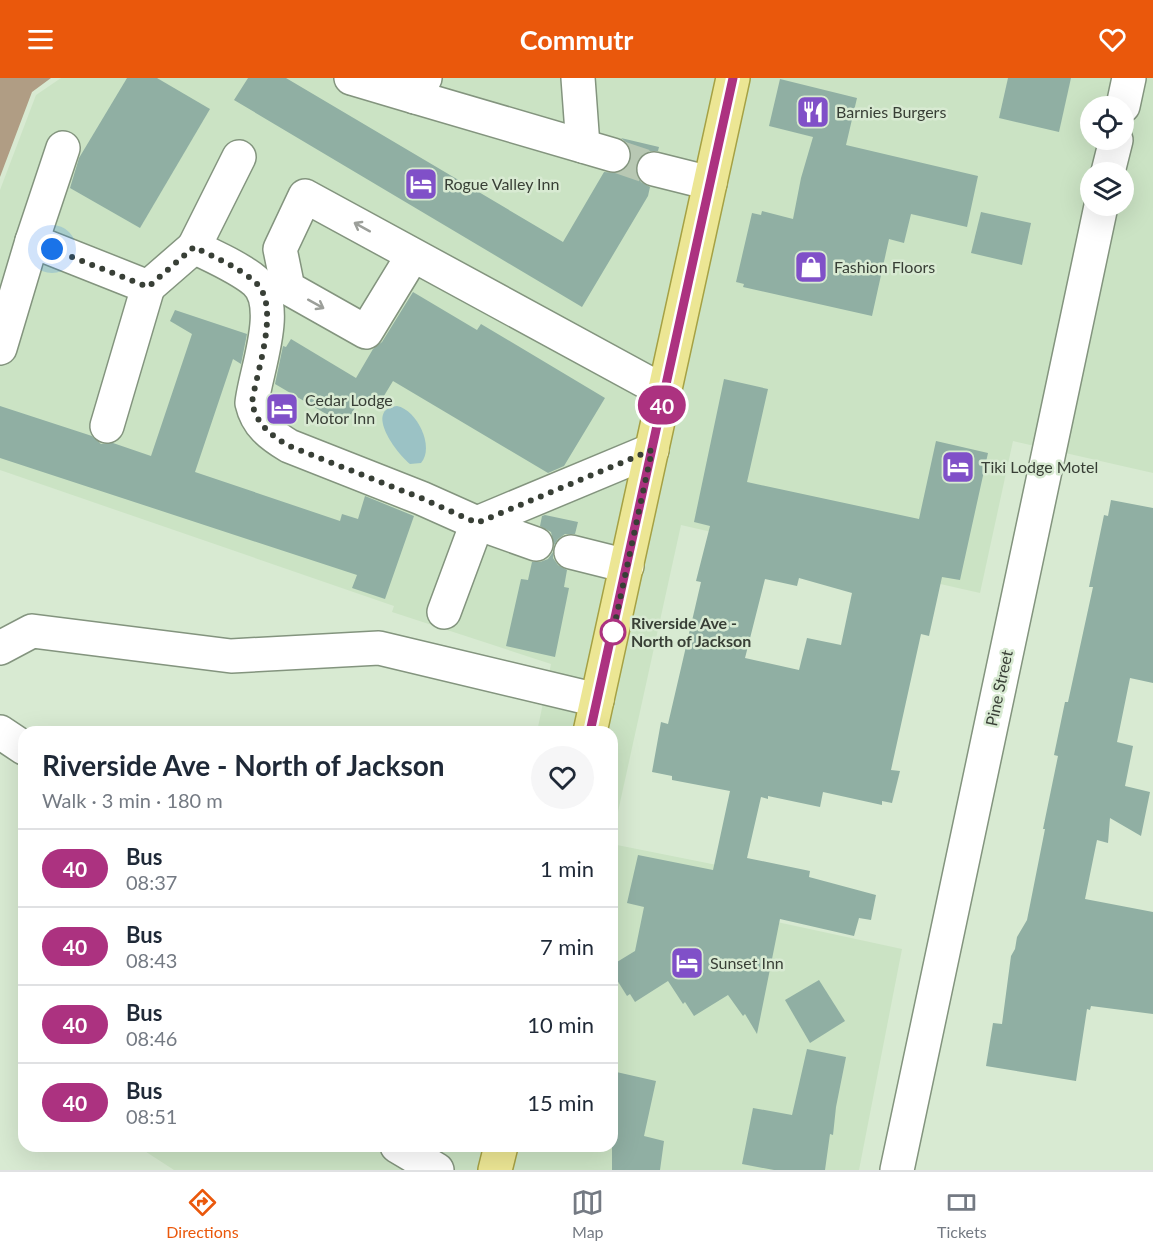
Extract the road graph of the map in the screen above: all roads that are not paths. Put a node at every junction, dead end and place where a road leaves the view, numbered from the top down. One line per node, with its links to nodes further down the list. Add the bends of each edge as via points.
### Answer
1 (351, 78): 5 (street)
2 (578, 78): 5 (street, via 598,151)
3 (733, 78): 10 (main road)
4 (1129, 78): 6 (street)
5 (420, 88)
6 (1125, 96)
7 (63, 148): 12 (street)
8 (239, 157): 13 (street)
9 (654, 169): 10 (street)
10 (710, 183): 17 (main road)
11 (1099, 216): 34 (street, Pine Street)
12 (32, 241): 15 (street); 16 (street)
13 (194, 247): 15 (street); 20 (street, via 247,276 263,291 268,324 252,403 261,425 272,436)
14 (413, 255): 17 (street)
15 (148, 287): 18 (street)
16 (0, 348)
17 (664, 392): 19 (main road)
18 (107, 426)
19 (652, 450): 20 (street); 23 (main road)
20 (477, 523): 21 (street); 24 (street)
21 (536, 544)
22 (571, 552): 23 (street)
23 (627, 566): 26 (main road)
24 (444, 612)
25 (0, 648): 26 (street, via 32,631 231,656 379,648)
26 (597, 700): 27 (main road)
27 (591, 726)
28 (0, 732): 29 (street)
29 (18, 744)
30 (407, 1152): 32 (street)
31 (500, 1152): 33 (main road)
32 (437, 1170)
33 (495, 1170)
34 (897, 1170)

